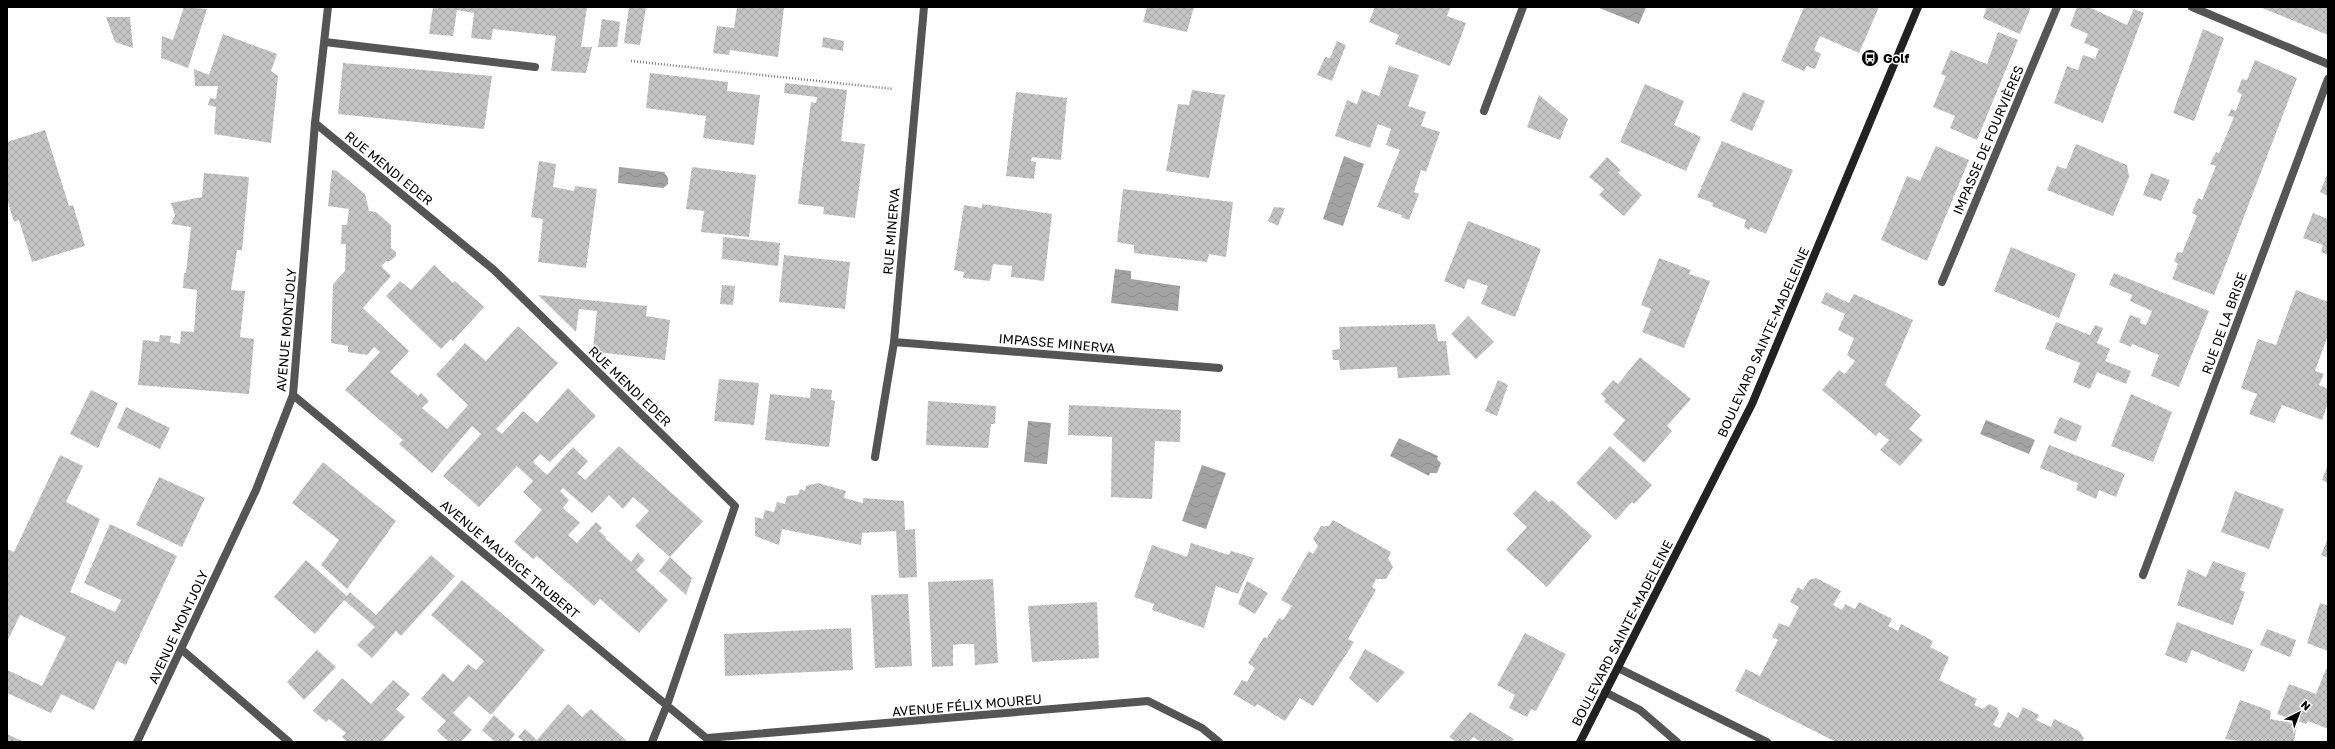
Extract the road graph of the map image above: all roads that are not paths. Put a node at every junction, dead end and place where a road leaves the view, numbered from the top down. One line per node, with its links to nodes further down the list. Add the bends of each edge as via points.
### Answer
1 (328, 7): 7 (street, AVENUE MONTJOLY)
2 (924, 7): 14 (street, RUE MINERVA)
3 (1523, 7): 11 (street)
4 (1918, 7): 20 (street, BOULEVARD SAINTE-MADELEINE, via 1752,404)
5 (2057, 7): 13 (street, IMPASSE DE FOURVIÈRES)
6 (2192, 7): 8 (street)
7 (325, 42): 9 (street); 12 (street, AVENUE MONTJOLY)
8 (2328, 64)
9 (535, 67)
10 (2328, 79): 18 (street, RUE DE LA BRISE)
11 (1484, 111)
12 (315, 123): 16 (street, AVENUE MONTJOLY); 22 (street, RUE MENDI EDER, via 494,270 735,506)
13 (1942, 282)
14 (894, 342): 15 (street, IMPASSE MINERVA); 17 (street, RUE MINERVA)
15 (1220, 368)
16 (293, 395): 19 (street, AVENUE MONTJOLY, via 256,490); 22 (street, AVENUE MAURICE TRUBERT)
17 (875, 457)
18 (2144, 575)
19 (181, 649): 24 (street, AVENUE MONTJOLY); 25 (street)
20 (1618, 668): 21 (street, BOULEVARD SAINTE-MADELEINE); 30 (street)
21 (1605, 692): 28 (street, BOULEVARD SAINTE-MADELEINE); 29 (street, via 1640,710)
22 (667, 706): 23 (street, AVENUE MAURICE TRUBERT); 26 (street, RUE MENDI EDER)
23 (709, 740): 27 (street, AVENUE FÉLIX MOUREU, via 1148,701 1202,728)
24 (137, 742)
25 (289, 742)
26 (652, 742)
27 (1219, 742)
28 (1580, 742)
29 (1677, 742)
30 (1767, 742)

